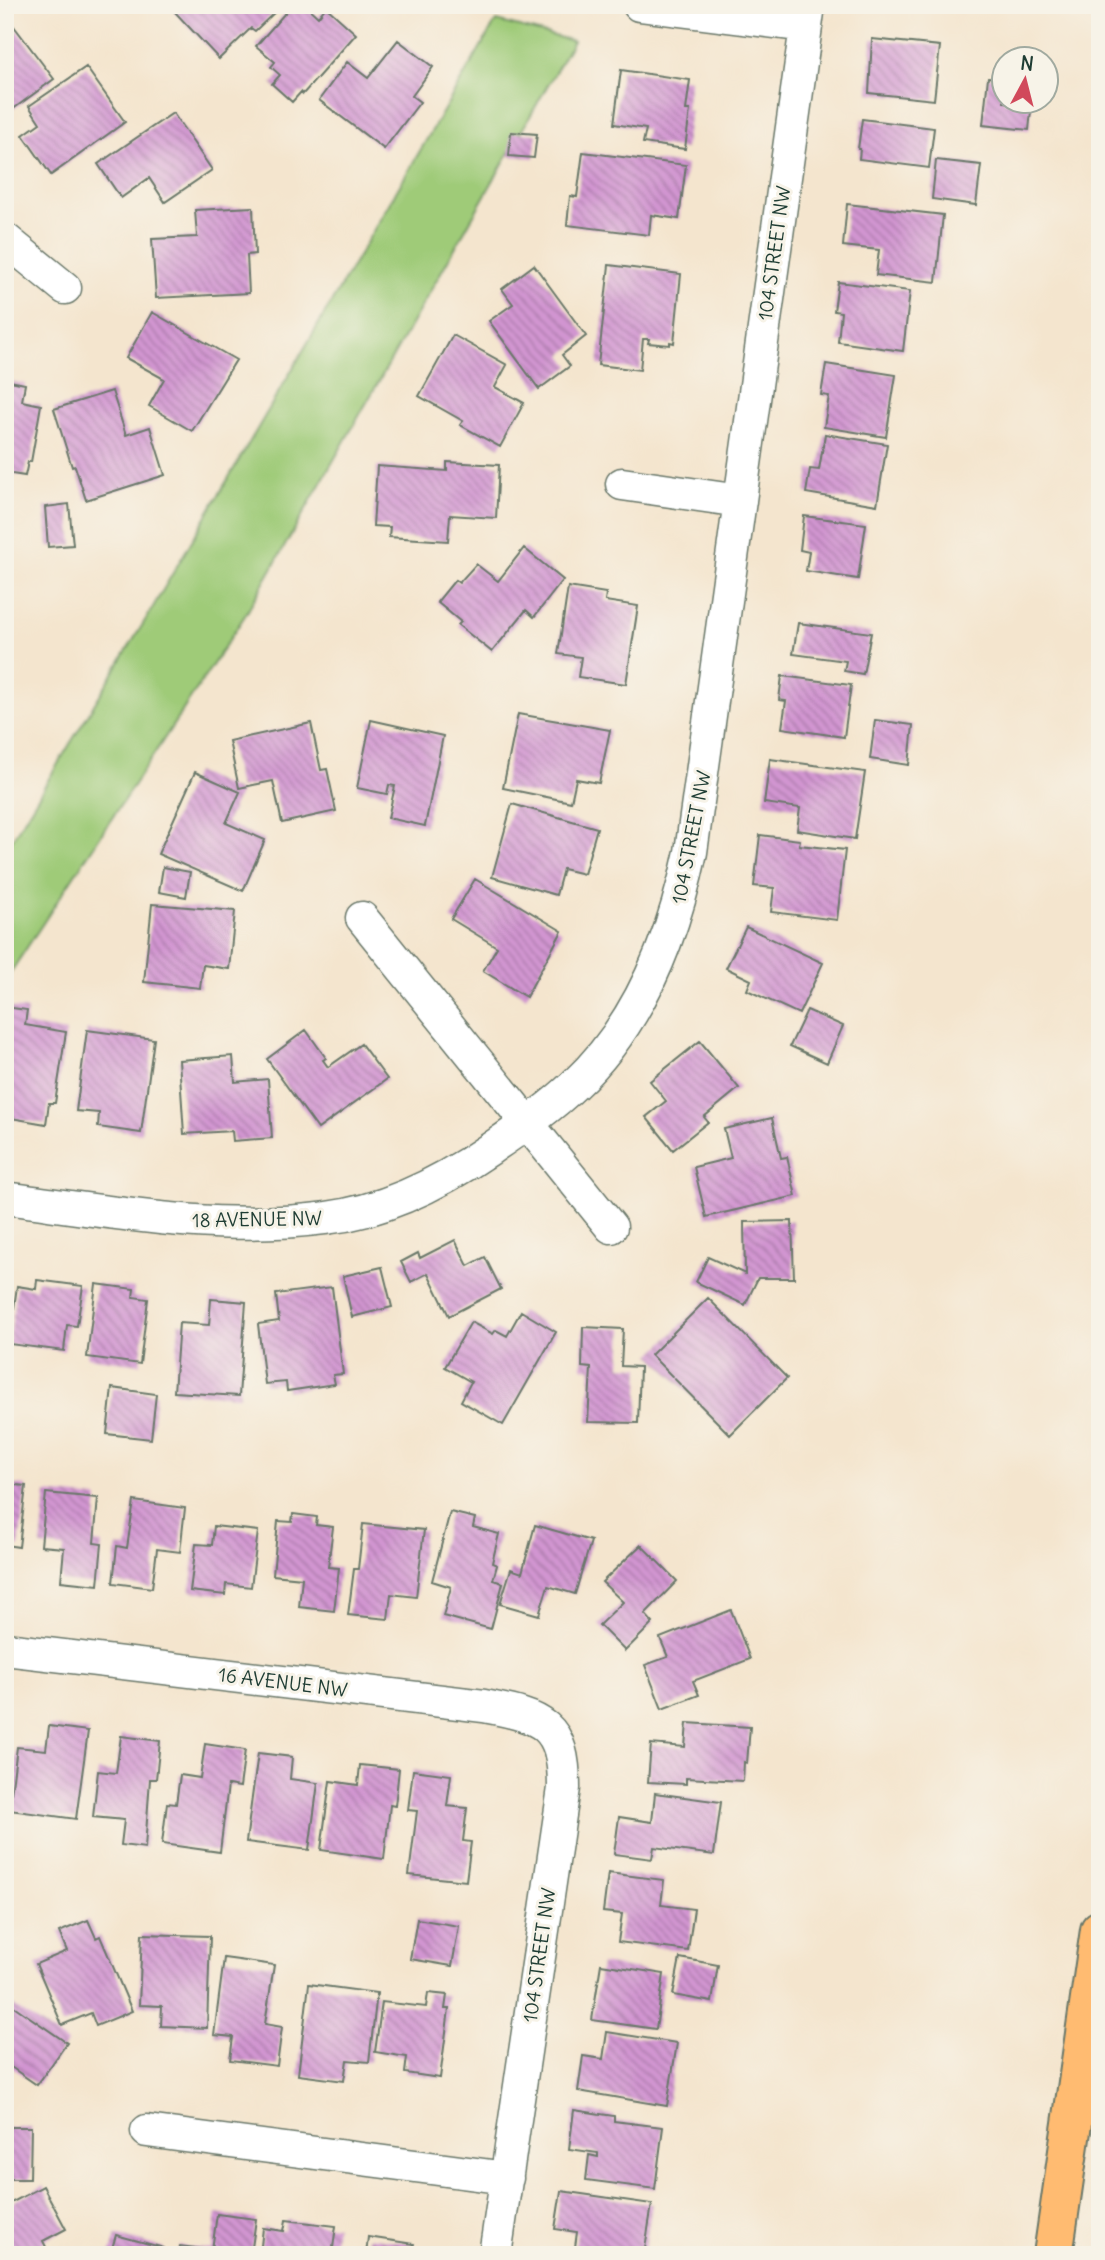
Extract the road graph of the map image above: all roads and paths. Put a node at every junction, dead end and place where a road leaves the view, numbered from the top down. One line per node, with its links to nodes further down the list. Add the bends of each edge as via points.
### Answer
1 (639, 5): 2 (street)
2 (808, 16): 6 (street, 104 STREET NW)
3 (5, 239): 4 (street)
4 (65, 288)
5 (622, 484): 6 (street)
6 (740, 501): 8 (street, 104 STREET NW, via 696,825 670,934 627,1021 603,1054 575,1085)
7 (362, 918): 8 (street)
8 (528, 1122): 9 (street, 18 AVENUE NW, via 453,1175 384,1203 328,1218 225,1223); 10 (street)
9 (5, 1198)
10 (611, 1227)
11 (5, 1649): 12 (street, 16 AVENUE NW, via 484,1706 536,1719)
12 (554, 1734): 15 (street, 104 STREET NW, via 564,1767 564,1788)
13 (1100, 1930): 17 (highway)
14 (147, 2131): 15 (street)
15 (506, 2178): 16 (street, 104 STREET NW)
16 (495, 2255)
17 (1053, 2255)

